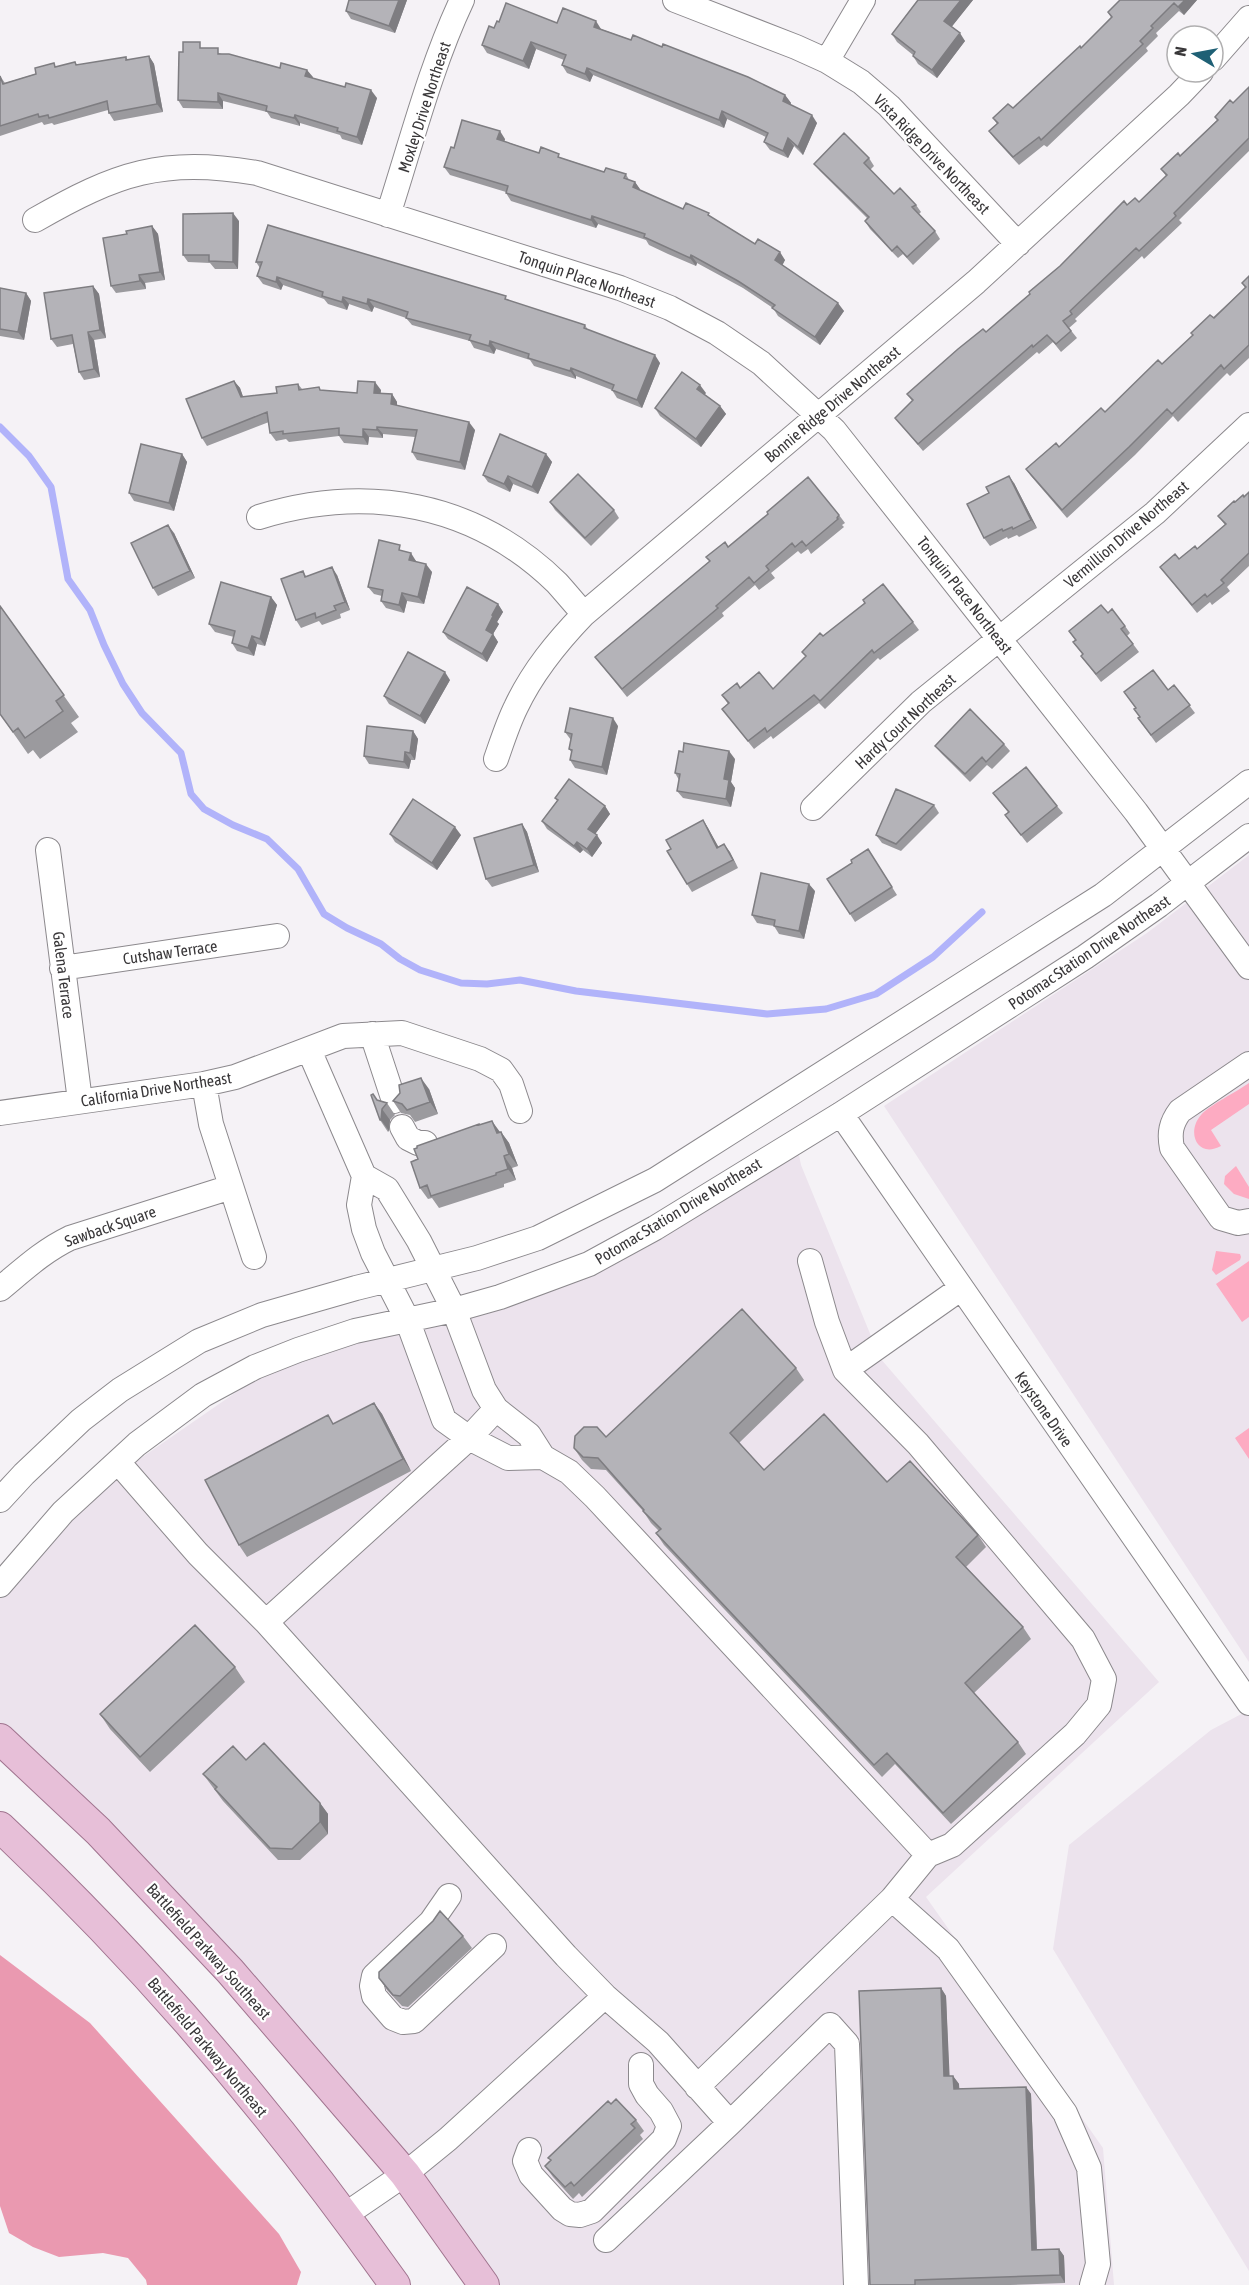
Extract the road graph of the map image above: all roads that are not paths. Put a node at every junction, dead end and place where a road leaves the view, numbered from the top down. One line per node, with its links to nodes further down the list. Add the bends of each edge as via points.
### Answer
1 (462, 0): 8 (street, Moxley Drive Northeast)
2 (675, 0): 6 (street, Vista Ridge Drive Northeast)
3 (863, 0): 6 (street)
4 (1249, 18): 5 (street)
5 (1225, 45)
6 (827, 61): 10 (street, Vista Ridge Drive Northeast, via 889,106)
7 (1190, 84): 10 (street, Bonnie Ridge Drive Northeast)
8 (388, 215): 9 (street, Tonquin Place Northeast, via 257,173 181,166 110,182); 11 (street, Tonquin Place Northeast, via 620,288 670,308 761,363)
9 (35, 220)
10 (1018, 244): 11 (street, Bonnie Ridge Drive Northeast)
11 (820, 415): 14 (street, Bonnie Ridge Drive Northeast); 15 (street, Tonquin Place Northeast)
12 (1249, 425): 15 (street, Vermillion Drive Northeast, via 1155,513)
13 (259, 518): 14 (street, via 329,501 372,500 452,517 523,555)
14 (584, 614): 16 (street, Bonnie Ridge Drive Northeast, via 536,671 515,707)
15 (1000, 638): 18 (street, Hardy Court Northeast, via 921,702); 20 (street, Tonquin Place Northeast)
16 (496, 759)
17 (1249, 782): 20 (street)
18 (813, 808)
19 (1249, 836): 22 (street, Potomac Station Drive Northeast)
20 (1163, 849): 22 (street, Tonquin Place Northeast); 42 (street, via 1103,896 655,1180 538,1238)
21 (48, 850): 25 (street, Galena Terrace)
22 (1187, 884): 24 (street, Tonquin Place Northeast); 34 (street, Potomac Station Drive Northeast, via 1085,957)
23 (278, 936): 25 (street, Cutshaw Terrace)
24 (1249, 967)
25 (62, 968): 30 (street, Galena Terrace)
26 (372, 1034): 27 (street, California Drive Northeast, via 343,1036); 31 (street); 32 (street, California Drive Northeast, via 402,1033 480,1059 501,1070 511,1084)
27 (309, 1050): 29 (street, California Drive Northeast); 37 (street)
28 (1249, 1064): 39 (street, via 1180,1111 1170,1136 1172,1148 1221,1218 1238,1223)
29 (204, 1084): 30 (street, California Drive Northeast); 38 (street, via 211,1124)
30 (80, 1101): 33 (street, California Drive Northeast)
31 (394, 1101)
32 (520, 1111)
33 (0, 1113)
34 (841, 1114): 45 (street, Keystone Drive); 46 (street, Potomac Station Drive Northeast, via 589,1264)
35 (402, 1127): 36 (street, via 408,1138 418,1143)
36 (435, 1140)
37 (364, 1176): 42 (street, via 387,1189); 43 (street, via 359,1206 364,1229)
38 (231, 1186): 40 (street); 44 (street, Sawback Square, via 70,1238 34,1259)
39 (1249, 1221)
40 (254, 1257)
41 (810, 1261): 48 (street)
42 (433, 1268): 43 (street); 46 (street)
43 (387, 1280): 47 (street); 53 (street, via 262,1315 199,1341 120,1390 81,1420)
44 (0, 1289)
45 (960, 1289): 48 (street); 56 (street, Keystone Drive)
46 (454, 1310): 47 (street, Potomac Station Drive Northeast); 49 (street)
47 (407, 1319): 50 (street, via 444,1420); 52 (street, Potomac Station Drive Northeast, via 356,1331 255,1367 203,1395)
48 (845, 1370): 59 (street, via 918,1444 1083,1639 1104,1679 1099,1705 1075,1734 952,1845)
49 (495, 1409): 50 (street); 51 (street, via 530,1435)
50 (468, 1438): 51 (street, via 508,1458); 55 (street)
51 (543, 1457): 59 (street, via 569,1472 610,1512)
52 (118, 1462): 54 (street, Potomac Station Drive Northeast, via 63,1512); 55 (street, via 198,1554)
53 (0, 1500)
54 (0, 1585)
55 (266, 1622): 63 (street)
56 (1249, 1703)
57 (0, 1739): 68 (main road, Battlefield Parkway Southeast, via 98,1831 230,1971)
58 (0, 1827): 69 (main road, Battlefield Parkway Northeast, via 137,1964 262,2110)
59 (928, 1855): 61 (street)
60 (449, 1896): 62 (street, via 431,1922 374,1976 374,1996 393,2018 414,2021)
61 (892, 1899): 65 (street); 74 (street, via 948,1949 1065,2114 1089,2168 1098,2264)
62 (494, 1946)
63 (605, 1996): 65 (street, via 658,2042); 68 (street)
64 (641, 2065): 67 (street, via 641,2084 646,2095 669,2126 664,2139 592,2211 580,2215 562,2209 531,2175 525,2161)
65 (697, 2087): 66 (street)
66 (730, 2123): 70 (street); 73 (street, via 830,2025 847,2044)
67 (529, 2150)
68 (405, 2174): 69 (street); 72 (main road)
69 (345, 2215): 71 (main road, Battlefield Parkway Northeast)
70 (606, 2241)
71 (395, 2285)
72 (483, 2285)
73 (856, 2285)
74 (1092, 2285)

